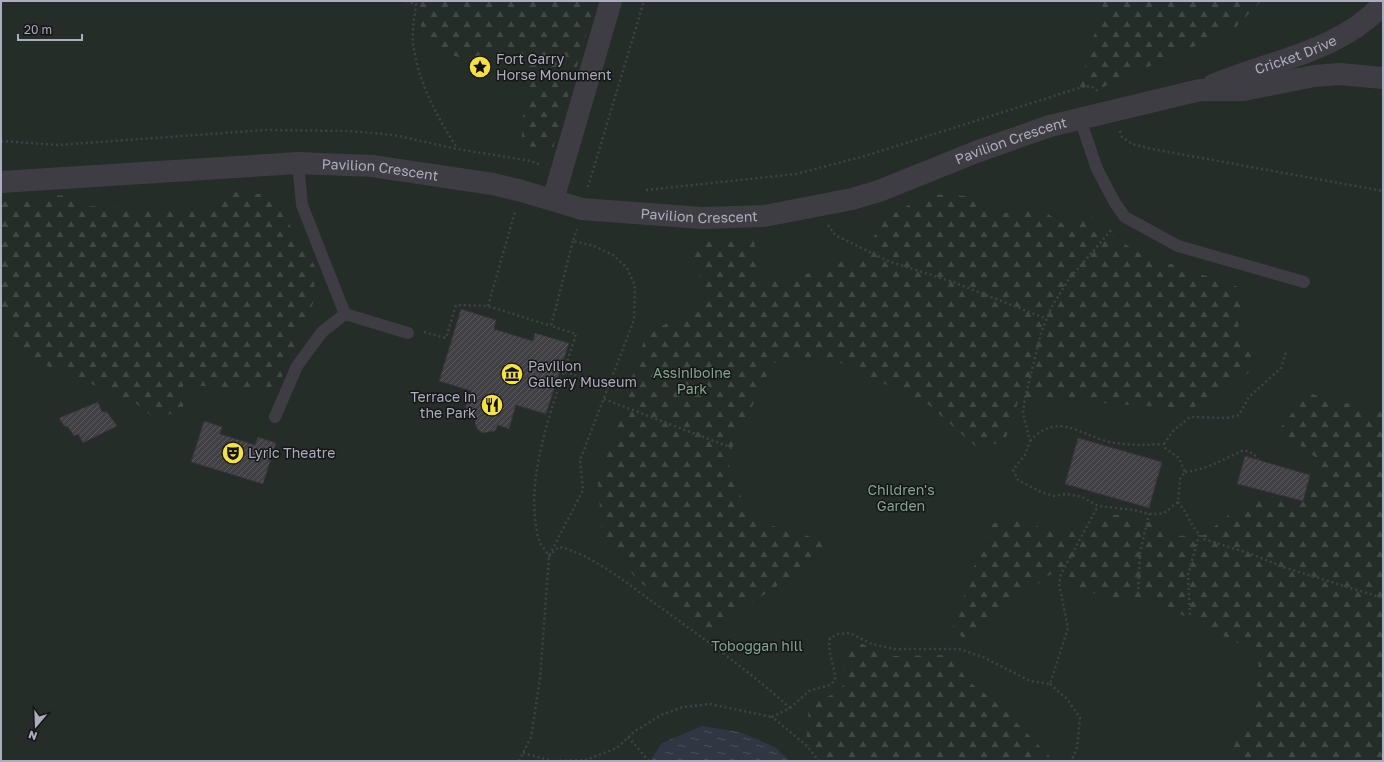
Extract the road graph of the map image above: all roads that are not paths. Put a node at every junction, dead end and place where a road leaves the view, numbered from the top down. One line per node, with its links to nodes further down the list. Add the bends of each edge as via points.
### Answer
1 (611, 1): 8 (street)
2 (1383, 4): 4 (street, Cricket Drive, via 1361,25 1340,38)
3 (1383, 78): 4 (street, Pavilion Crescent, via 1340,74 1314,76 1243,90)
4 (1200, 90): 5 (street, Pavilion Crescent)
5 (1080, 119): 8 (street, Pavilion Crescent, via 1050,126 976,152 879,191 764,216 702,218 582,209); 9 (lane, via 1097,169 1115,203 1126,217 1178,246)
6 (298, 163): 7 (street, Pavilion Crescent); 8 (street, Pavilion Crescent, via 372,166 493,184); 10 (lane, via 302,205)
7 (1, 182)
8 (553, 200)
9 (1304, 282)
10 (345, 314): 11 (lane); 12 (lane, via 322,332 297,366)
11 (408, 333)
12 (275, 417)

